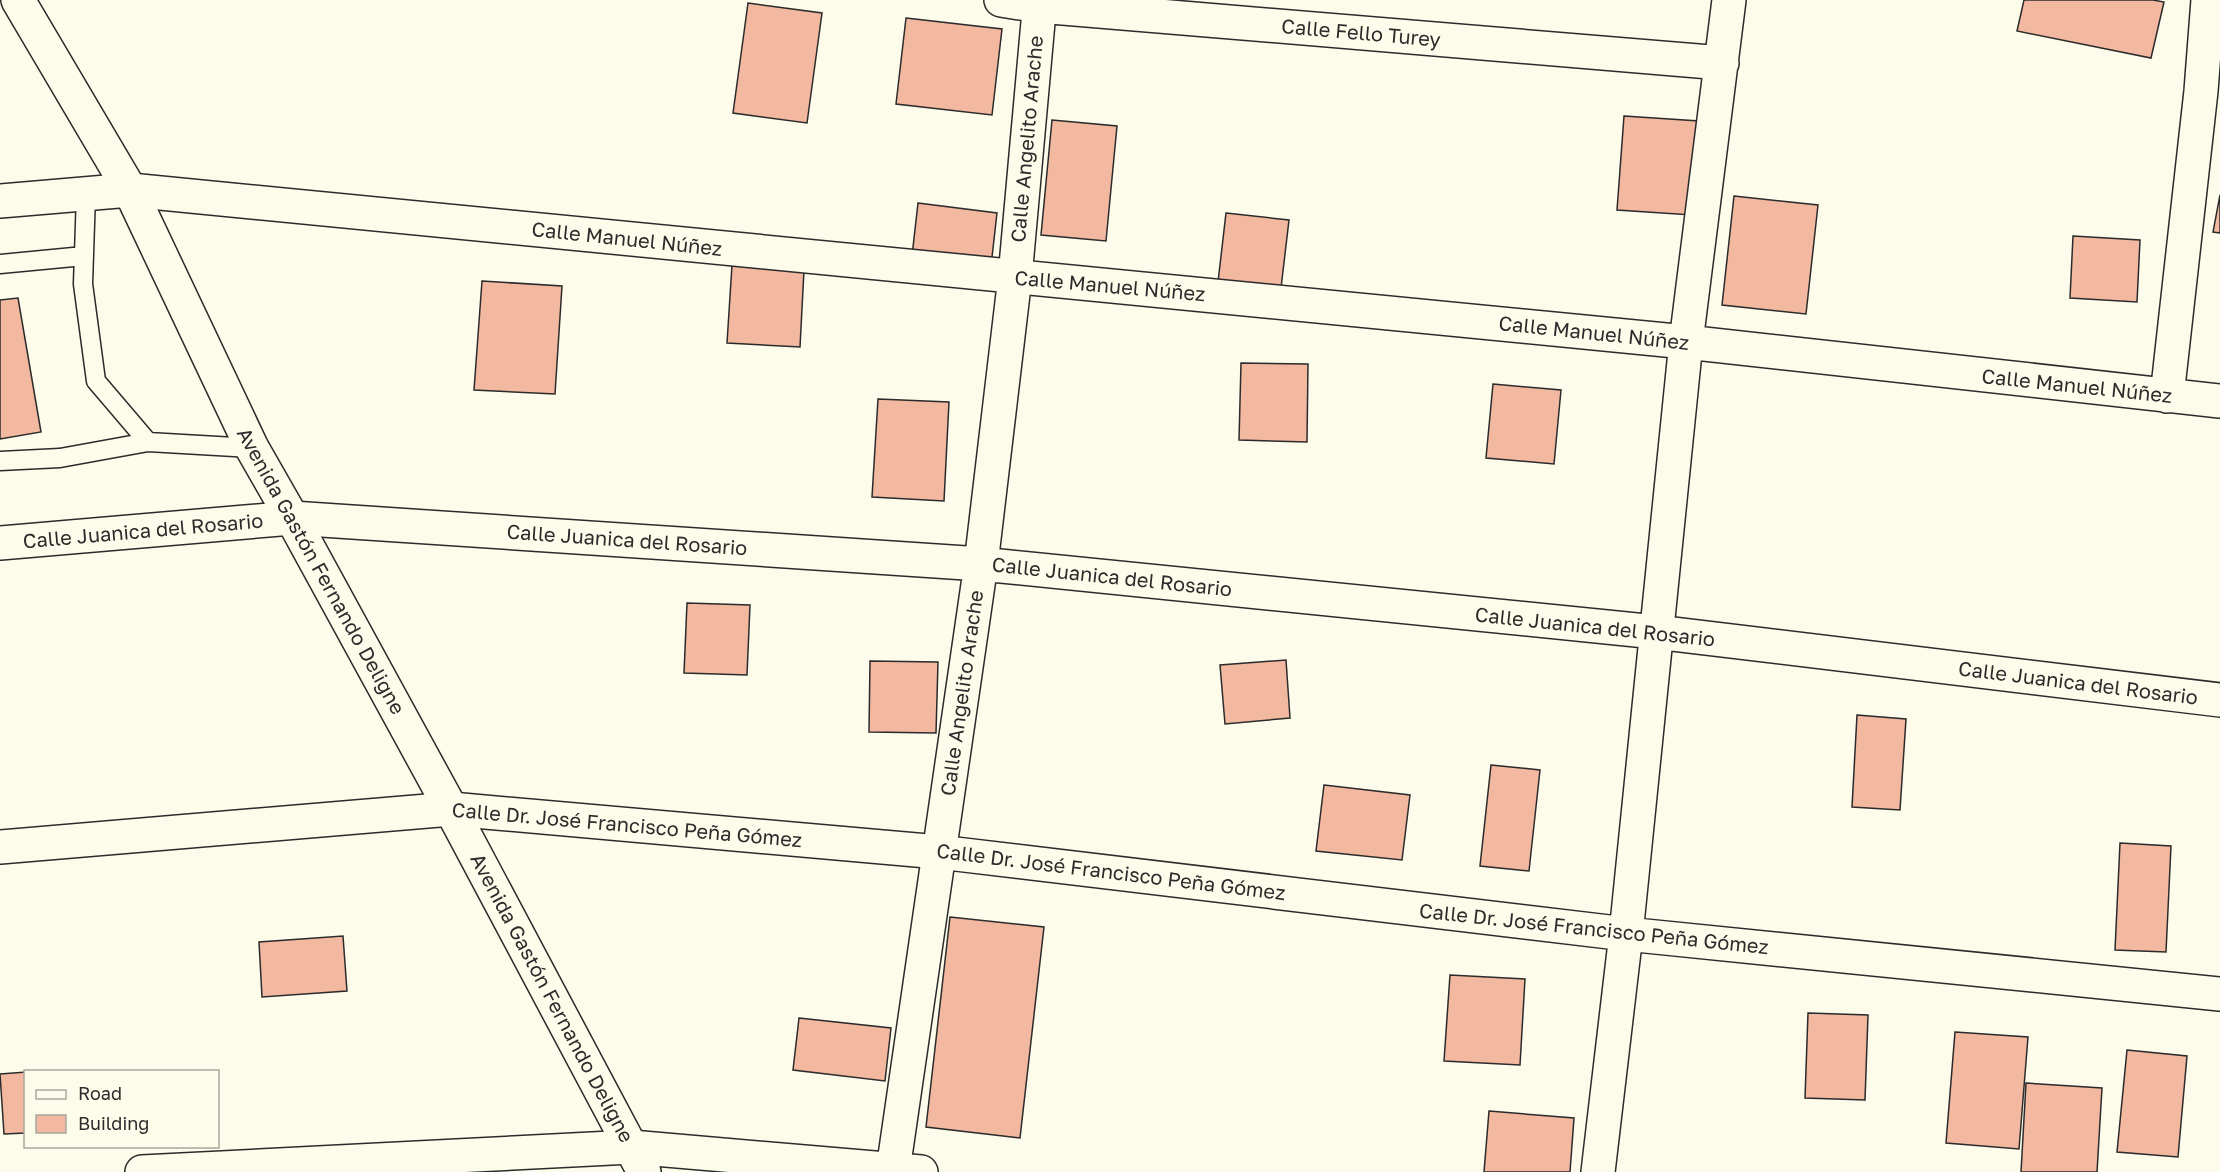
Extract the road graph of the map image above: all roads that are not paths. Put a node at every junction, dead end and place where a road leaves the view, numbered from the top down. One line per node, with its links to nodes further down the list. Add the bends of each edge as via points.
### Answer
1 (18, 0): 8 (street, Avenida Gastón Fernando Deligne)
2 (1001, 0): 5 (street, Calle Fello Turey)
3 (1729, 0): 6 (street)
4 (2208, 0): 7 (street)
5 (1039, 3): 6 (street, Calle Fello Turey); 13 (street, Calle Angelito Arache)
6 (1722, 63): 14 (street)
7 (2211, 92): 15 (street)
8 (130, 190): 9 (street, Calle Manuel Núñez); 13 (street, Calle Manuel Núñez); 18 (street, Avenida Gastón Fernando Deligne)
9 (86, 194): 10 (street, Calle Manuel Núñez); 11 (lane)
10 (0, 201)
11 (84, 256): 12 (lane); 17 (lane, via 83,284 96,381)
12 (0, 264)
13 (1015, 277): 14 (street, Calle Manuel Núñez); 22 (street, Calle Angelito Arache)
14 (1686, 342): 15 (street, Calle Manuel Núñez); 23 (street)
15 (2167, 396): 16 (street, Calle Manuel Núñez)
16 (2220, 401)
17 (148, 442): 18 (lane); 19 (lane, via 60,458)
18 (252, 448): 20 (street, Avenida Gastón Fernando Deligne)
19 (0, 461)
20 (292, 518): 21 (street, Calle Juanica del Rosario); 22 (street, Calle Juanica del Rosario); 25 (street, Avenida Gastón Fernando Deligne)
21 (0, 543)
22 (981, 564): 23 (street, Calle Juanica del Rosario); 27 (street, Calle Angelito Arache)
23 (1656, 632): 24 (street, Calle Juanica del Rosario); 28 (street)
24 (2220, 700)
25 (451, 809): 26 (street, Calle Dr. José Francisco Peña Gómez); 27 (street, Calle Dr. José Francisco Peña Gómez); 30 (street, Avenida Gastón Fernando Deligne)
26 (0, 848)
27 (939, 852): 28 (street, Calle Dr. José Francisco Peña Gómez); 31 (street, Calle Angelito Arache)
28 (1626, 934): 29 (street, Calle Dr. José Francisco Peña Gómez); 33 (street)
29 (2220, 994)
30 (638, 1159): 31 (street); 32 (street)
31 (907, 1171)
32 (142, 1172)
33 (1598, 1172)

